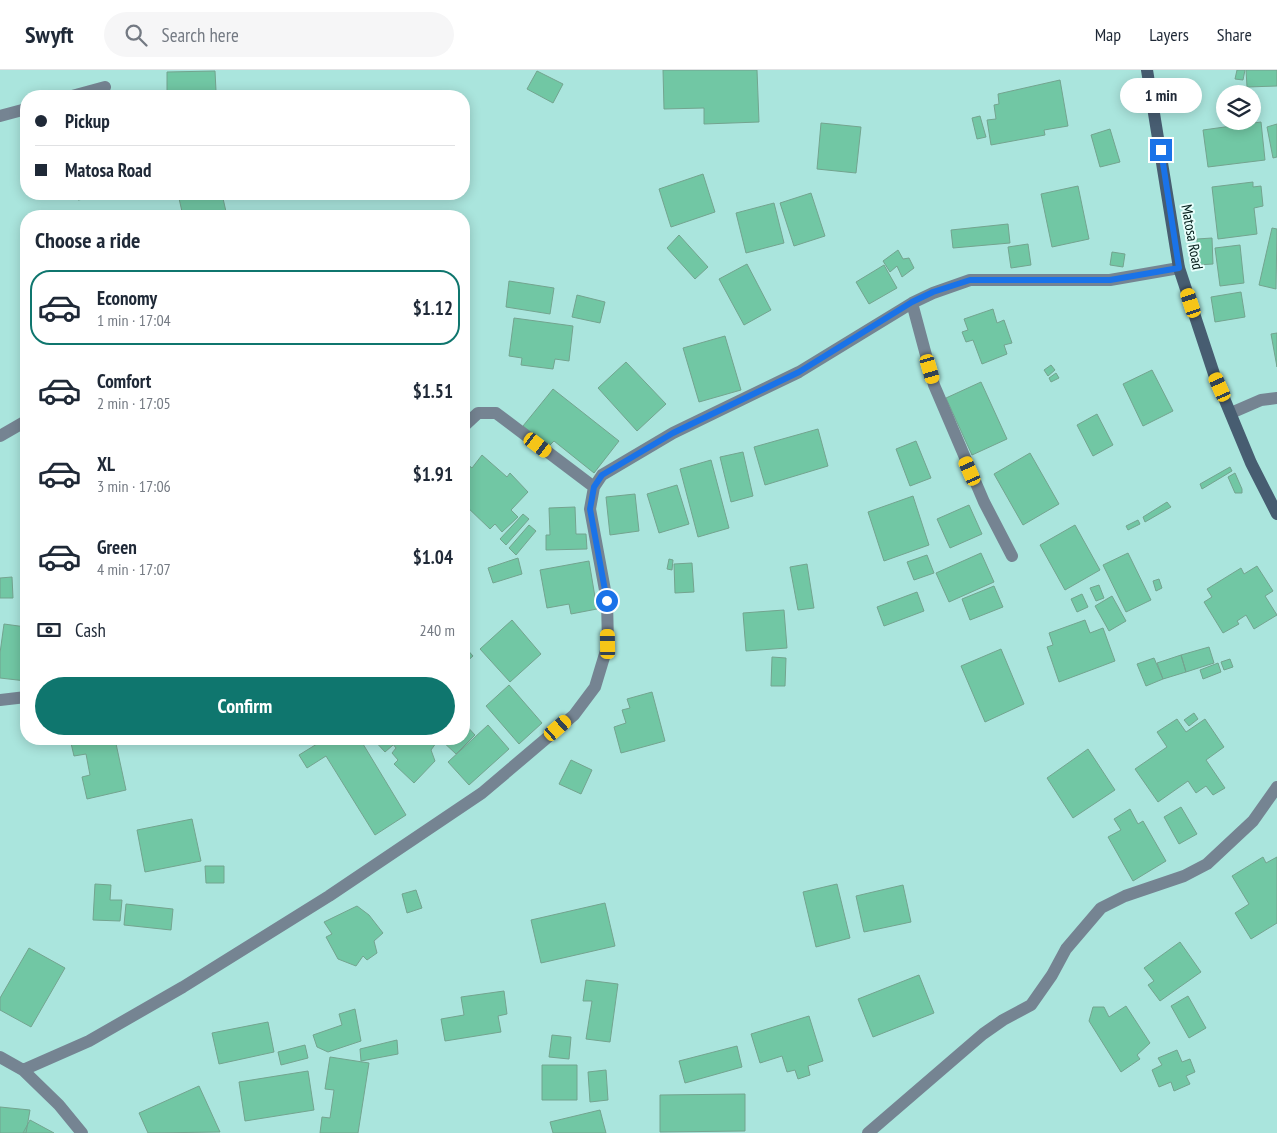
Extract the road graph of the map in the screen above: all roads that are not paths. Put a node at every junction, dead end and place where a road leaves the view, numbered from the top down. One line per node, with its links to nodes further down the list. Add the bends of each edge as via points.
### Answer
1 (1147, 70): 6 (street, Matosa Road)
2 (105, 87): 3 (street)
3 (94, 90)
4 (20, 111): 5 (street)
5 (0, 116)
6 (1179, 268): 7 (street, via 1110,280 970,280); 9 (street, Matosa Road, via 1214,374)
7 (912, 302): 13 (street, via 799,372 673,433 602,475); 15 (street, via 934,385 984,502)
8 (1277, 398): 9 (street, via 1261,400)
9 (1231, 412): 14 (street, Matosa Road, via 1251,464)
10 (470, 420): 13 (street, via 478,413 496,413)
11 (20, 424): 12 (street)
12 (0, 436)
13 (594, 487): 20 (street, via 590,509 607,601 608,644 595,687 574,715 482,793 329,896 89,1041)
14 (1277, 514)
15 (1012, 556)
16 (20, 698): 17 (street)
17 (0, 700)
18 (1277, 787): 22 (street, via 1253,821 1207,864 1101,908 1066,949 1031,1005 983,1034)
19 (0, 1057): 20 (street)
20 (23, 1070): 21 (street)
21 (82, 1133)
22 (868, 1133)

